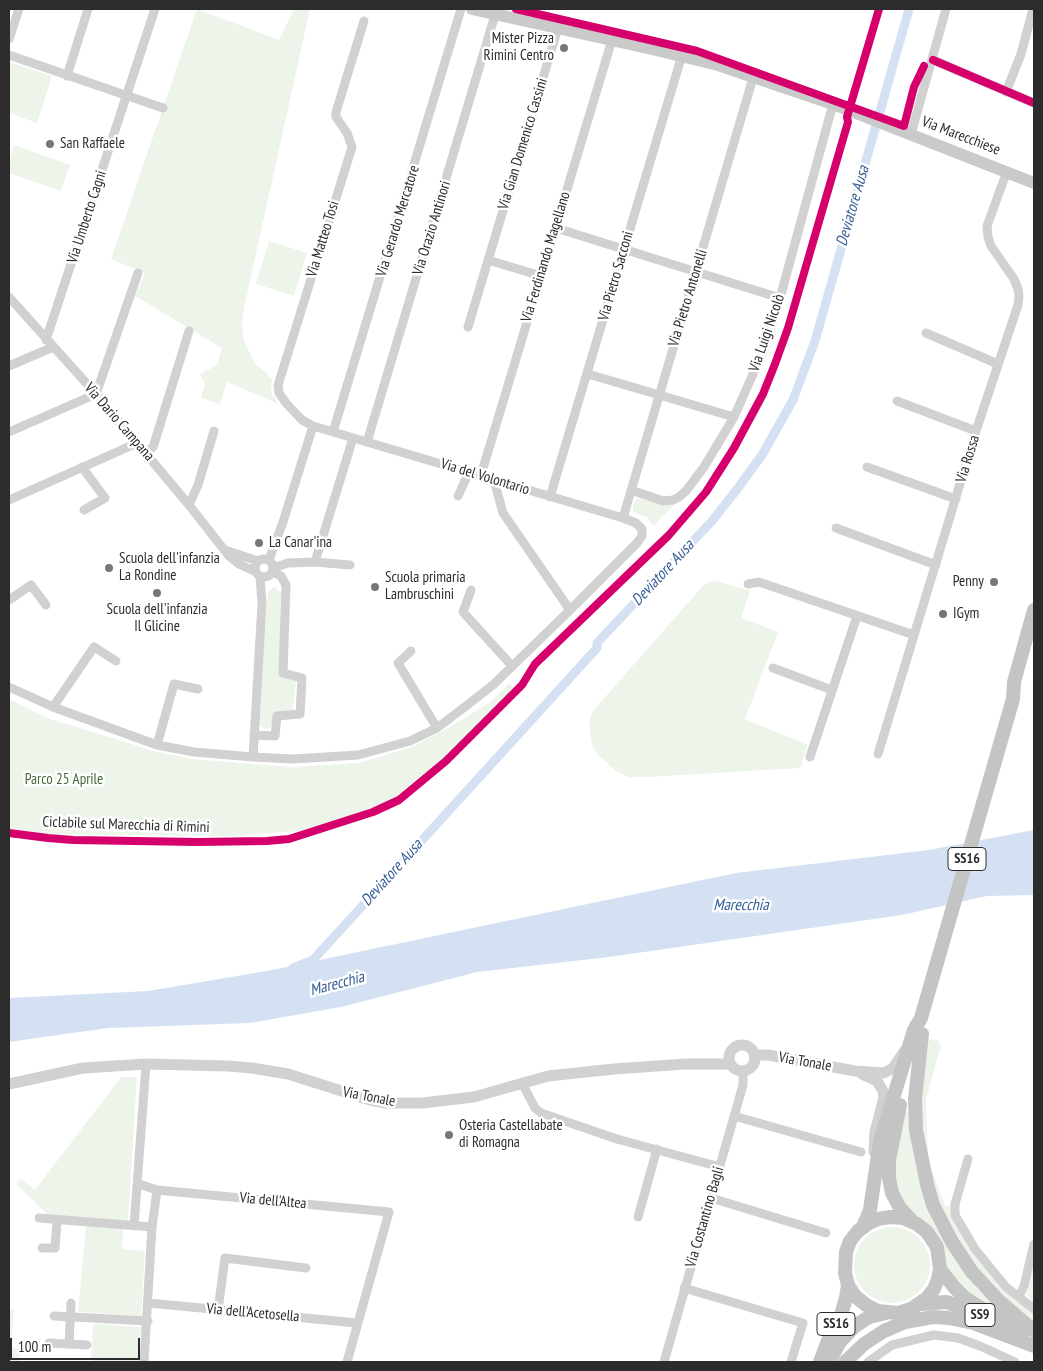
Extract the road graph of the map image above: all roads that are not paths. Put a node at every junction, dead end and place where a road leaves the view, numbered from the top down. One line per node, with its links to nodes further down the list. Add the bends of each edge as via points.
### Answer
1 (19, 9): 11 (street)
2 (88, 9): 16 (street)
3 (155, 9): 19 (street, Via Umberto Cagni)
4 (461, 9): 50 (street, Via Gerardo Mercatore)
5 (472, 9): 8 (main road, Via Marecchiese)
6 (946, 9): 15 (street)
7 (1033, 9): 18 (street, via 1021,54)
8 (495, 14): 10 (main road, Via Marecchiese); 52 (street, Via Orazio Antinori)
9 (364, 21): 46 (street, Via Matteo Tosi, via 336,112 352,147 278,386 290,407)
10 (558, 28): 12 (main road, Via Marecchiese); 28 (street, Via Gian Domenico Cassini)
11 (9, 39)
12 (612, 40): 14 (main road, Via Marecchiese); 26 (street, Via Ferdinando Magellano)
13 (9, 55): 16 (street)
14 (682, 55): 17 (main road, Via Marecchiese); 27 (street, Via Pietro Sacconi)
15 (933, 60): 18 (street); 23 (street)
16 (67, 76): 19 (street)
17 (753, 78): 21 (main road, Via Marecchiese); 29 (street, Via Pietro Antonelli)
18 (1006, 92): 20 (street)
19 (127, 96): 22 (street); 37 (street, Via Umberto Cagni)
20 (1034, 103)
21 (833, 104): 23 (main road, Via Marecchiese); 33 (street, Via Luigi Nicolò)
22 (163, 108)
23 (911, 134): 24 (main road, Via Marecchiese)
24 (1007, 171): 25 (main road, Via Marecchiese); 39 (street, Via Rossa, via 987,226 988,237 1014,279 1019,296)
25 (1034, 183)
26 (556, 228): 27 (street); 31 (street, Via Ferdinando Magellano)
27 (623, 250): 29 (street); 41 (street, Via Pietro Sacconi)
28 (488, 260): 31 (street); 34 (street, Via Gian Domenico Cassini)
29 (697, 272): 33 (street); 43 (street, Via Pietro Antonelli)
30 (138, 273): 42 (street)
31 (541, 276): 58 (street, Via Ferdinando Magellano)
32 (9, 297): 37 (street, Via Dario Campana)
33 (780, 298): 45 (street, Via Luigi Nicolò, via 765,347)
34 (468, 327)
35 (189, 331): 54 (street, via 153,447)
36 (926, 333): 39 (street)
37 (46, 340): 38 (street, Via Dario Campana)
38 (53, 348): 40 (street); 42 (street, Via Dario Campana)
39 (998, 364): 48 (street, Via Rossa)
40 (9, 366)
41 (588, 374): 43 (street); 62 (street, Via Pietro Sacconi)
42 (96, 394): 49 (street); 53 (street, Via Dario Campana)
43 (658, 394): 45 (street); 60 (street, Via Pietro Antonelli)
44 (897, 401): 48 (street)
45 (734, 417): 60 (street, Via Luigi Nicolò, via 704,467 679,497 663,501)
46 (313, 426): 50 (street, Via Matteo Tosi); 73 (street)
47 (214, 431): 65 (street)
48 (976, 431): 63 (street, Via Rossa)
49 (9, 432)
50 (333, 432): 51 (street, Via del Volontario)
51 (353, 438): 52 (street, Via del Volontario); 70 (street)
52 (368, 442): 57 (street, Via del Volontario)
53 (137, 443): 54 (street, Via Dario Campana); 55 (street)
54 (146, 453): 65 (street, Via Dario Campana)
55 (82, 467): 64 (street); 66 (street, via 105,498)
56 (867, 468): 63 (street)
57 (469, 472): 58 (street, Via del Volontario); 61 (street)
58 (481, 475): 59 (street, Via del Volontario)
59 (494, 480): 62 (street, Via del Volontario); 78 (street, via 503,513)
60 (630, 490): 67 (street, Via Pietro Antonelli)
61 (458, 496)
62 (550, 497): 67 (street, Via del Volontario)
63 (956, 499): 72 (street, Via Rossa)
64 (9, 500)
65 (189, 505): 69 (street, Via Dario Campana)
66 (84, 510)
67 (623, 518): 78 (street, Via del Volontario, via 636,522 642,529 642,536)
68 (836, 528): 72 (street)
69 (225, 550): 73 (street, Via Dario Campana, via 235,562); 73 (street, via 258,561 263,559)
70 (315, 562): 71 (street); 73 (street, via 288,562)
71 (350, 565)
72 (936, 565): 81 (street, Via Rossa)
73 (267, 570): 93 (street); 93 (street, via 281,576 286,586 283,673 302,678 300,714 277,716 274,736)
74 (748, 584): 80 (street, via 759,582)
75 (471, 590): 85 (street, via 464,612)
76 (9, 600): 77 (street, via 31,586)
77 (46, 605)
78 (570, 610): 85 (street)
79 (1034, 610): 90 (main road, SS16, via 1014,682)
80 (857, 616): 81 (street); 89 (street)
81 (914, 635): 95 (street, Via Rossa)
82 (1034, 644): 90 (main road, SS16, via 1022,686)
83 (411, 651): 92 (street, via 398,663)
84 (116, 661): 91 (street, via 94,647)
85 (512, 666): 92 (street)
86 (773, 668): 89 (street)
87 (9, 687): 91 (street)
88 (198, 689): 94 (street, via 174,684)
89 (832, 690): 97 (street)
90 (1013, 699): 98 (main road, SS16)
91 (53, 707): 94 (street)
92 (437, 728): 96 (street, via 410,741 358,756)
93 (254, 735): 96 (street)
94 (157, 746): 96 (street)
95 (878, 754)
96 (252, 757)
97 (810, 757)
98 (921, 1018): 99 (main road, SS16); 100 (main road, SS16)
99 (922, 1034): 120 (main road, SS16, via 908,1070 889,1160 892,1193); 142 (main road, via 915,1099 916,1130 933,1205 972,1272)
100 (909, 1046): 105 (street, Via Tonale, via 888,1071); 112 (main road, SS16, via 880,1141)
101 (754, 1055): 103 (street, via 747,1046 739,1045 730,1052); 104 (street, via 752,1065); 105 (street, Via Tonale)
102 (146, 1064): 106 (street, Via Tonale, via 260,1069 288,1074 370,1100 393,1103 453,1100); 107 (street, Via Tonale, via 83,1068); 114 (street)
103 (730, 1064): 104 (street); 106 (street, Via Tonale, via 614,1069 548,1076)
104 (743, 1070): 108 (street, Via Costantino Bagli, via 743,1085)
105 (855, 1071): 112 (street, Via Tonale, via 877,1081 884,1091 874,1132 873,1150)
106 (522, 1083): 109 (street, via 541,1113)
107 (9, 1084)
108 (734, 1116): 110 (street); 113 (street, Via Costantino Bagli)
109 (656, 1149): 113 (street); 117 (street)
110 (861, 1152)
111 (968, 1159): 131 (street, via 956,1215 975,1249 1006,1287)
112 (877, 1164): 123 (main road, SS16, via 870,1210)
113 (720, 1167): 116 (street, Via Costantino Bagli)
114 (138, 1184): 115 (street, Via dell'Altea); 121 (street)
115 (157, 1190): 122 (street); 141 (street, Via dell'Altea, via 389,1212)
116 (711, 1198): 124 (street); 130 (street, Via Costantino Bagli)
117 (638, 1217)
118 (39, 1218): 119 (street)
119 (57, 1220): 121 (street); 126 (street, via 55,1248)
120 (912, 1221): 123 (main road, via 890,1217); 128 (main road, SS16, via 933,1239)
121 (134, 1226): 122 (street)
122 (152, 1227): 133 (street)
123 (863, 1227): 129 (main road, SS16, via 846,1252 844,1263)
124 (826, 1233)
125 (1034, 1244): 131 (street)
126 (42, 1248)
127 (306, 1268): 136 (street, via 225,1258)
128 (940, 1269): 134 (main road, via 934,1289); 143 (main road, SS9, via 965,1298)
129 (848, 1285): 137 (main road, SS16, via 866,1306); 152 (main road, SS16, via 841,1315)
130 (684, 1288): 150 (street, Via Costantino Bagli); 151 (street, via 803,1323)
131 (1019, 1297): 135 (street)
132 (72, 1303): 139 (street)
133 (149, 1303): 136 (street, Via dell'Acetosella); 140 (street)
134 (920, 1304): 137 (main road, SS16, via 905,1311); 146 (main road, SS9, via 946,1302 965,1308 1011,1329)
135 (1034, 1309)
136 (218, 1310): 141 (street, Via dell'Acetosella)
137 (888, 1313): 153 (main road, SS16, via 869,1317 855,1326 840,1342)
138 (54, 1316): 139 (street)
139 (71, 1317): 140 (street); 145 (street)
140 (148, 1321): 148 (street)
141 (357, 1323): 149 (street)
142 (1034, 1331)
143 (1034, 1335)
144 (49, 1343): 145 (street)
145 (69, 1344): 147 (street)
146 (1034, 1344): 154 (main road, via 973,1323 933,1317 905,1322 884,1331)
147 (87, 1345)
148 (144, 1362)
149 (347, 1362)
150 (664, 1362)
151 (791, 1362)
152 (820, 1362)
153 (829, 1362)
154 (845, 1362)
155 (868, 1362): 156 (street, via 892,1344 934,1335 958,1338)
156 (1014, 1362)

